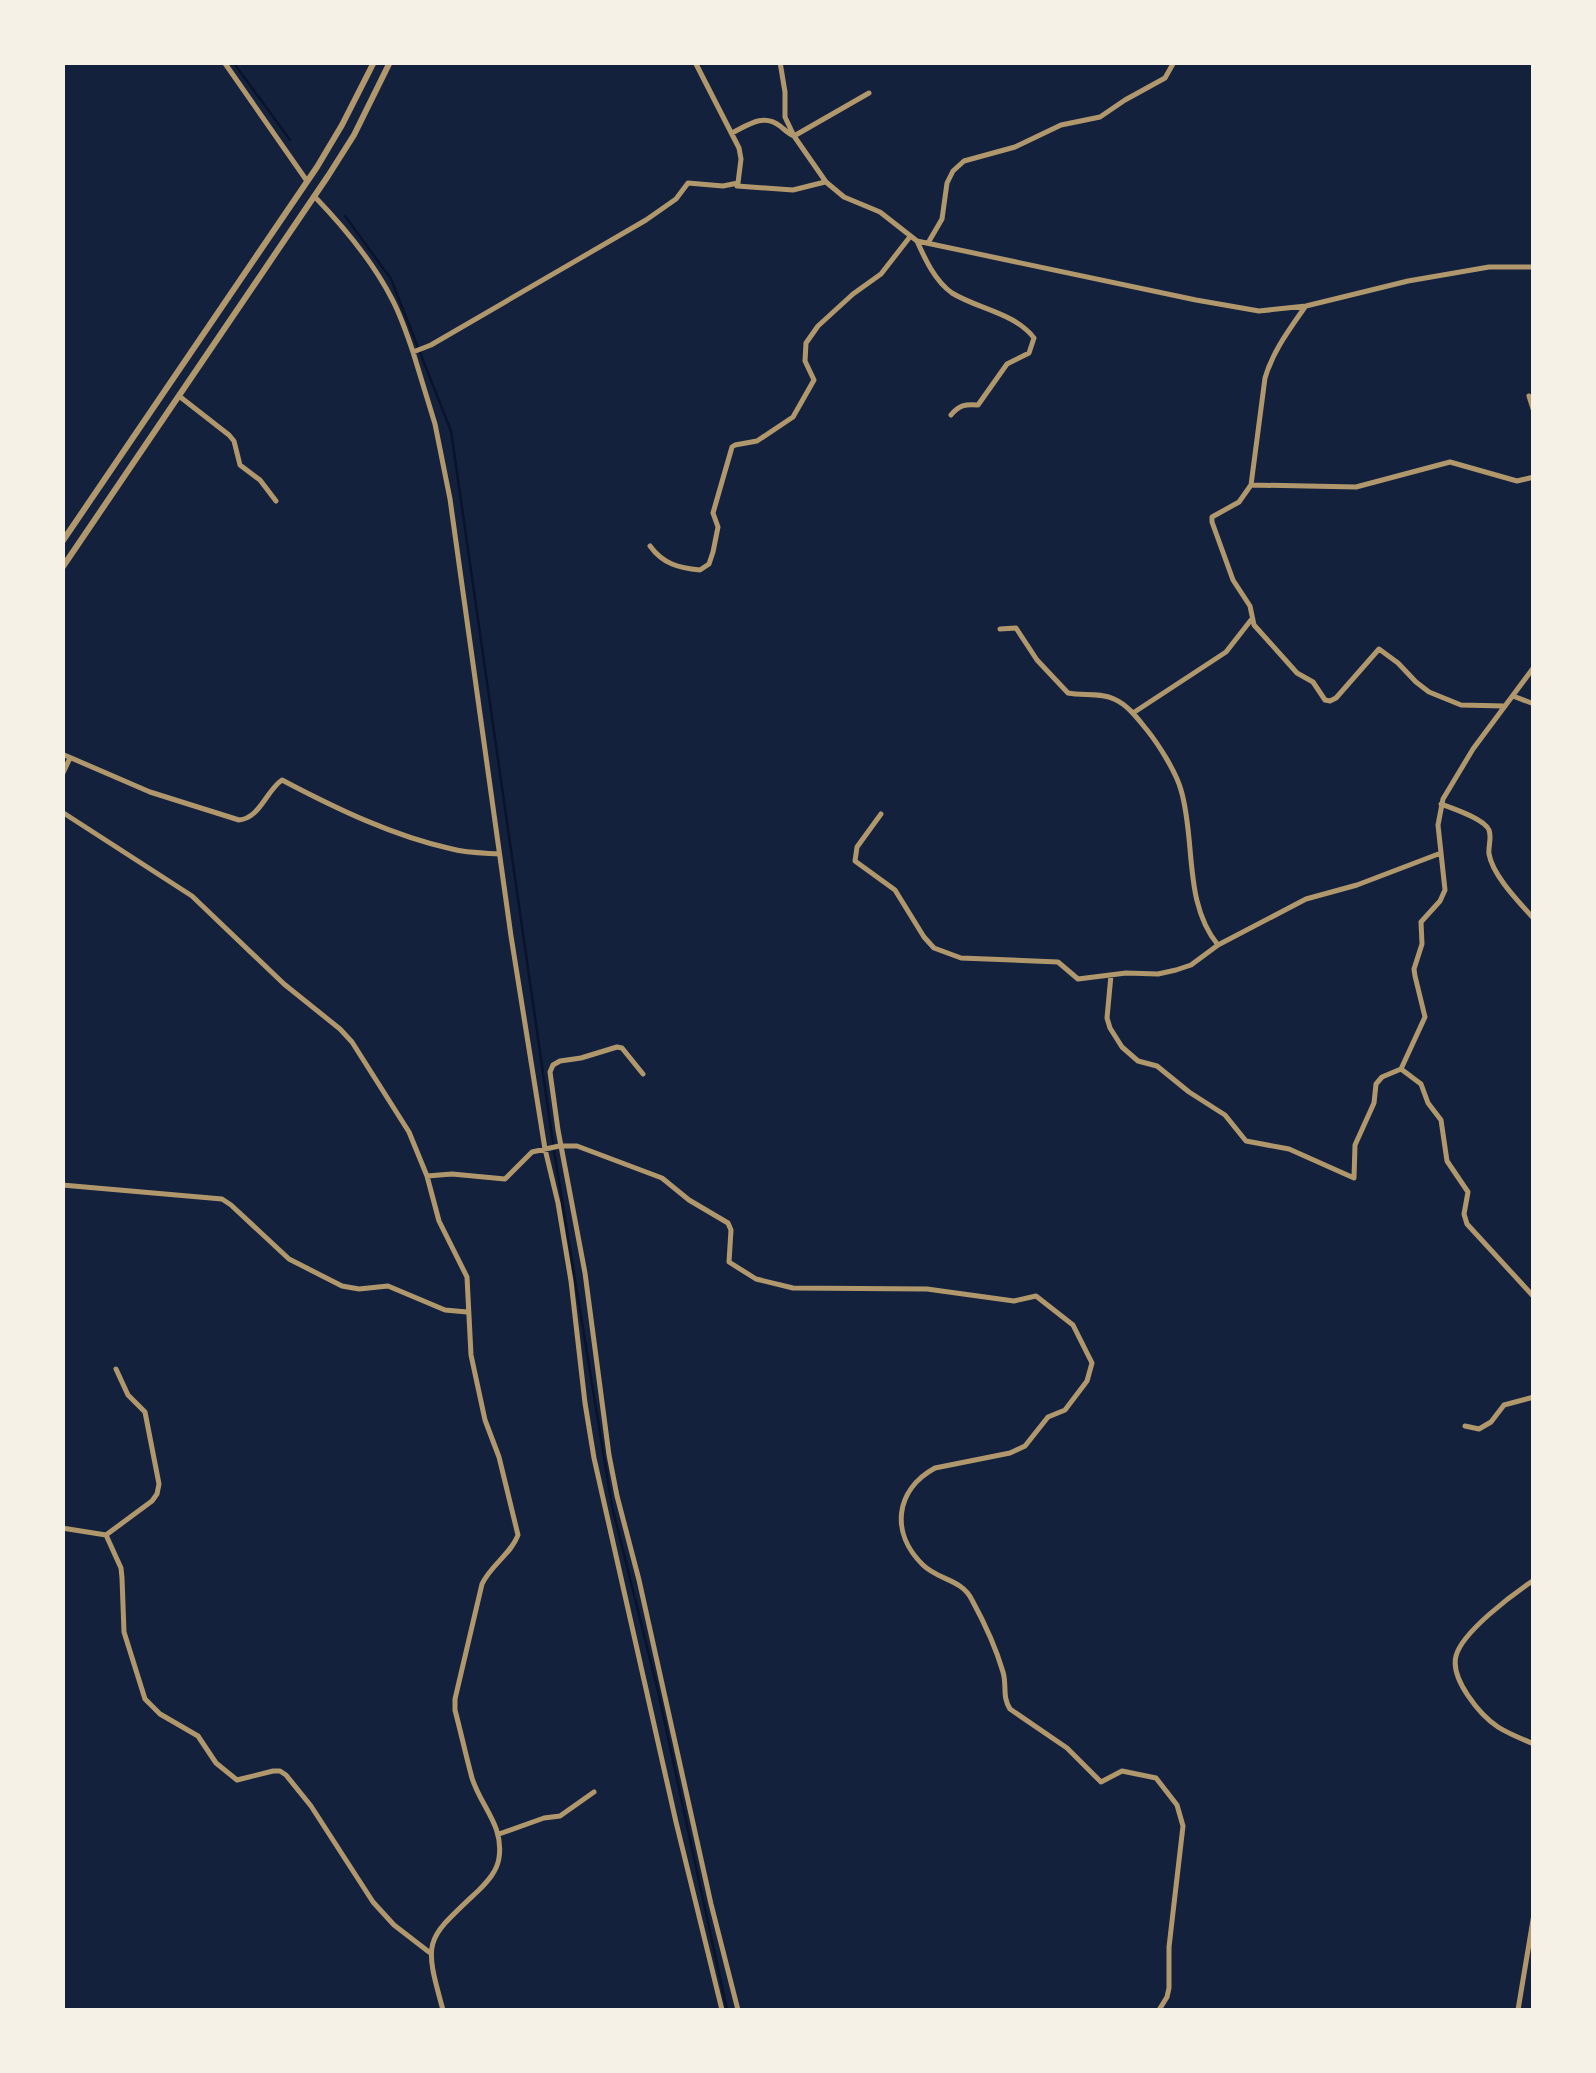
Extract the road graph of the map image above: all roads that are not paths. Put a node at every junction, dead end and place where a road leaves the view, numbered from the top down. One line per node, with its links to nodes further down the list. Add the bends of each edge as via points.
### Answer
1 (224, 62): 10 (street)
2 (374, 62): 10 (street)
3 (390, 62): 13 (street)
4 (695, 62): 8 (street)
5 (780, 62): 9 (street, via 783,112)
6 (1174, 62): 15 (street, via 1165,78 1100,117 964,161 953,170 942,219)
7 (869, 93): 9 (street)
8 (732, 133): 9 (street, via 765,120); 12 (street, via 741,159)
9 (794, 136): 11 (street)
10 (307, 181): 26 (street)
11 (826, 182): 12 (street, via 792,190); 14 (street)
12 (734, 186): 18 (street, via 688,183 634,228)
13 (314, 196): 18 (street, via 383,283); 19 (street)
14 (914, 240): 15 (street); 22 (street, via 953,293 1034,338 1029,353 1008,364 978,405 964,404); 27 (street, via 806,343 814,380 793,417 757,441 732,448 713,513 718,527 709,564 700,570 674,566)
15 (928, 243): 17 (street, via 1259,311)
16 (1534, 267): 17 (street, via 1408,281)
17 (1306, 306): 24 (street, via 1265,378)
18 (415, 351): 43 (street, via 450,499)
19 (179, 396): 25 (street, via 229,434 240,465); 28 (street)
20 (1529, 396): 21 (street)
21 (1534, 412)
22 (951, 415)
23 (1534, 477): 24 (street, via 1517,481 1450,462 1356,487)
24 (1251, 485): 29 (street, via 1212,522)
25 (276, 501)
26 (62, 542)
27 (650, 546)
28 (62, 568)
29 (1252, 619): 34 (street, via 1325,700 1336,698 1380,649 1429,692 1461,705); 35 (street, via 1226,652)
30 (1000, 628): 35 (street, via 1016,628 1068,693 1110,697)
31 (1534, 667): 32 (street)
32 (1513, 696): 33 (street); 34 (street)
33 (1534, 704)
34 (1504, 706): 39 (street)
35 (1133, 713): 45 (street, via 1180,787 1198,904)
36 (62, 754): 37 (street)
37 (70, 758): 38 (street); 43 (street, via 239,820 254,814 282,780 403,835)
38 (62, 776)
39 (1442, 804): 42 (street); 44 (street, via 1487,826 1491,861)
40 (62, 812): 50 (street, via 192,896 340,1029 409,1132)
41 (881, 814): 46 (street, via 857,847 855,861 895,890 934,948 961,958 1058,962 1078,979)
42 (1441, 853): 45 (street, via 1306,899); 47 (street, via 1444,895 1421,922 1414,969 1425,1017)
43 (500, 854): 49 (street)
44 (1534, 919)
45 (1218, 946): 46 (street, via 1176,970)
46 (1111, 975): 47 (street, via 1107,1018 1131,1057 1158,1066 1224,1115 1246,1141 1289,1148 1352,1178 1354,1146 1376,1084)
47 (1401, 1068): 52 (street, via 1420,1084 1443,1123 1447,1160 1468,1192 1464,1219)
48 (644, 1074): 49 (street, via 617,1046 553,1064)
49 (554, 1147): 50 (street, via 526,1156 505,1179); 66 (street, via 594,1458); 67 (street, via 586,1273 617,1496); 68 (street, via 585,1147 668,1182 728,1223 730,1262 756,1279 800,1289 927,1290 1014,1301 1036,1296 1076,1331 1092,1360 1087,1381 1062,1413 1048,1417 1025,1446 922,1475 906,1496 902,1524 924,1566 970,1596 1004,1674 1010,1709 1068,1748 1098,1780 1126,1771 1156,1778 1177,1805 1183,1826 1169,1988)
50 (426, 1176): 53 (street, via 439,1221 468,1277)
51 (62, 1186): 53 (street, via 222,1199 289,1260 342,1286 388,1286 445,1310)
52 (1534, 1297)
53 (468, 1312): 62 (street, via 482,1404 518,1535 482,1584 455,1704 473,1782)
54 (116, 1370): 58 (street, via 145,1412 159,1484 152,1501)
55 (1534, 1397): 56 (street, via 1504,1405 1479,1429)
56 (1465, 1426)
57 (62, 1528): 58 (street)
58 (106, 1535): 64 (street, via 122,1578 126,1642 151,1707 198,1736 237,1780 273,1771 286,1776 373,1902)
59 (1534, 1580): 60 (street, via 1499,1605 1455,1658 1466,1694 1488,1718)
60 (1534, 1744)
61 (594, 1792): 62 (street, via 560,1816)
62 (499, 1834): 64 (street, via 495,1872 442,1925)
63 (1534, 1914): 69 (street)
64 (430, 1953): 65 (street)
65 (442, 2010)
66 (722, 2010)
67 (738, 2010)
68 (1159, 2010)
69 (1518, 2010)

